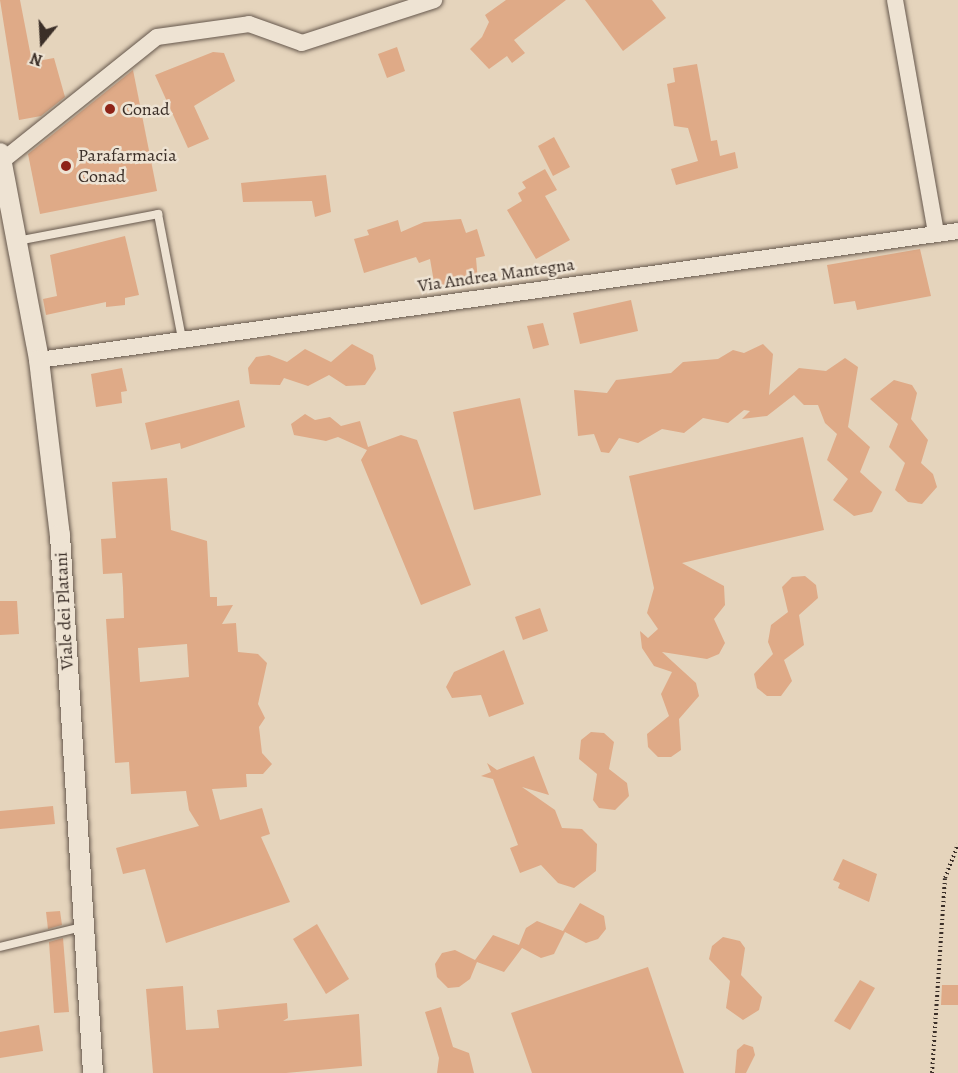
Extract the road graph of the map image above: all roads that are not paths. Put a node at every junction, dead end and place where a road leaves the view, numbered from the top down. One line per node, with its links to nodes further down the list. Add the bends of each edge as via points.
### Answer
1 (434, 0): 3 (street, via 302,43 249,24 157,37)
2 (895, 0): 5 (street)
3 (1, 157): 6 (street, Viale dei Platani)
4 (958, 231): 5 (street, Via Andrea Mantegna)
5 (936, 233): 7 (street, Via Andrea Mantegna)
6 (16, 241): 7 (lane, via 158,214); 8 (street, Viale dei Platani)
7 (182, 339): 8 (street, Via Andrea Mantegna)
8 (39, 360): 9 (street, Viale dei Platani, via 60,535)
9 (82, 927): 10 (lane); 11 (street, Viale dei Platani)
10 (0, 947)
11 (93, 1073)

